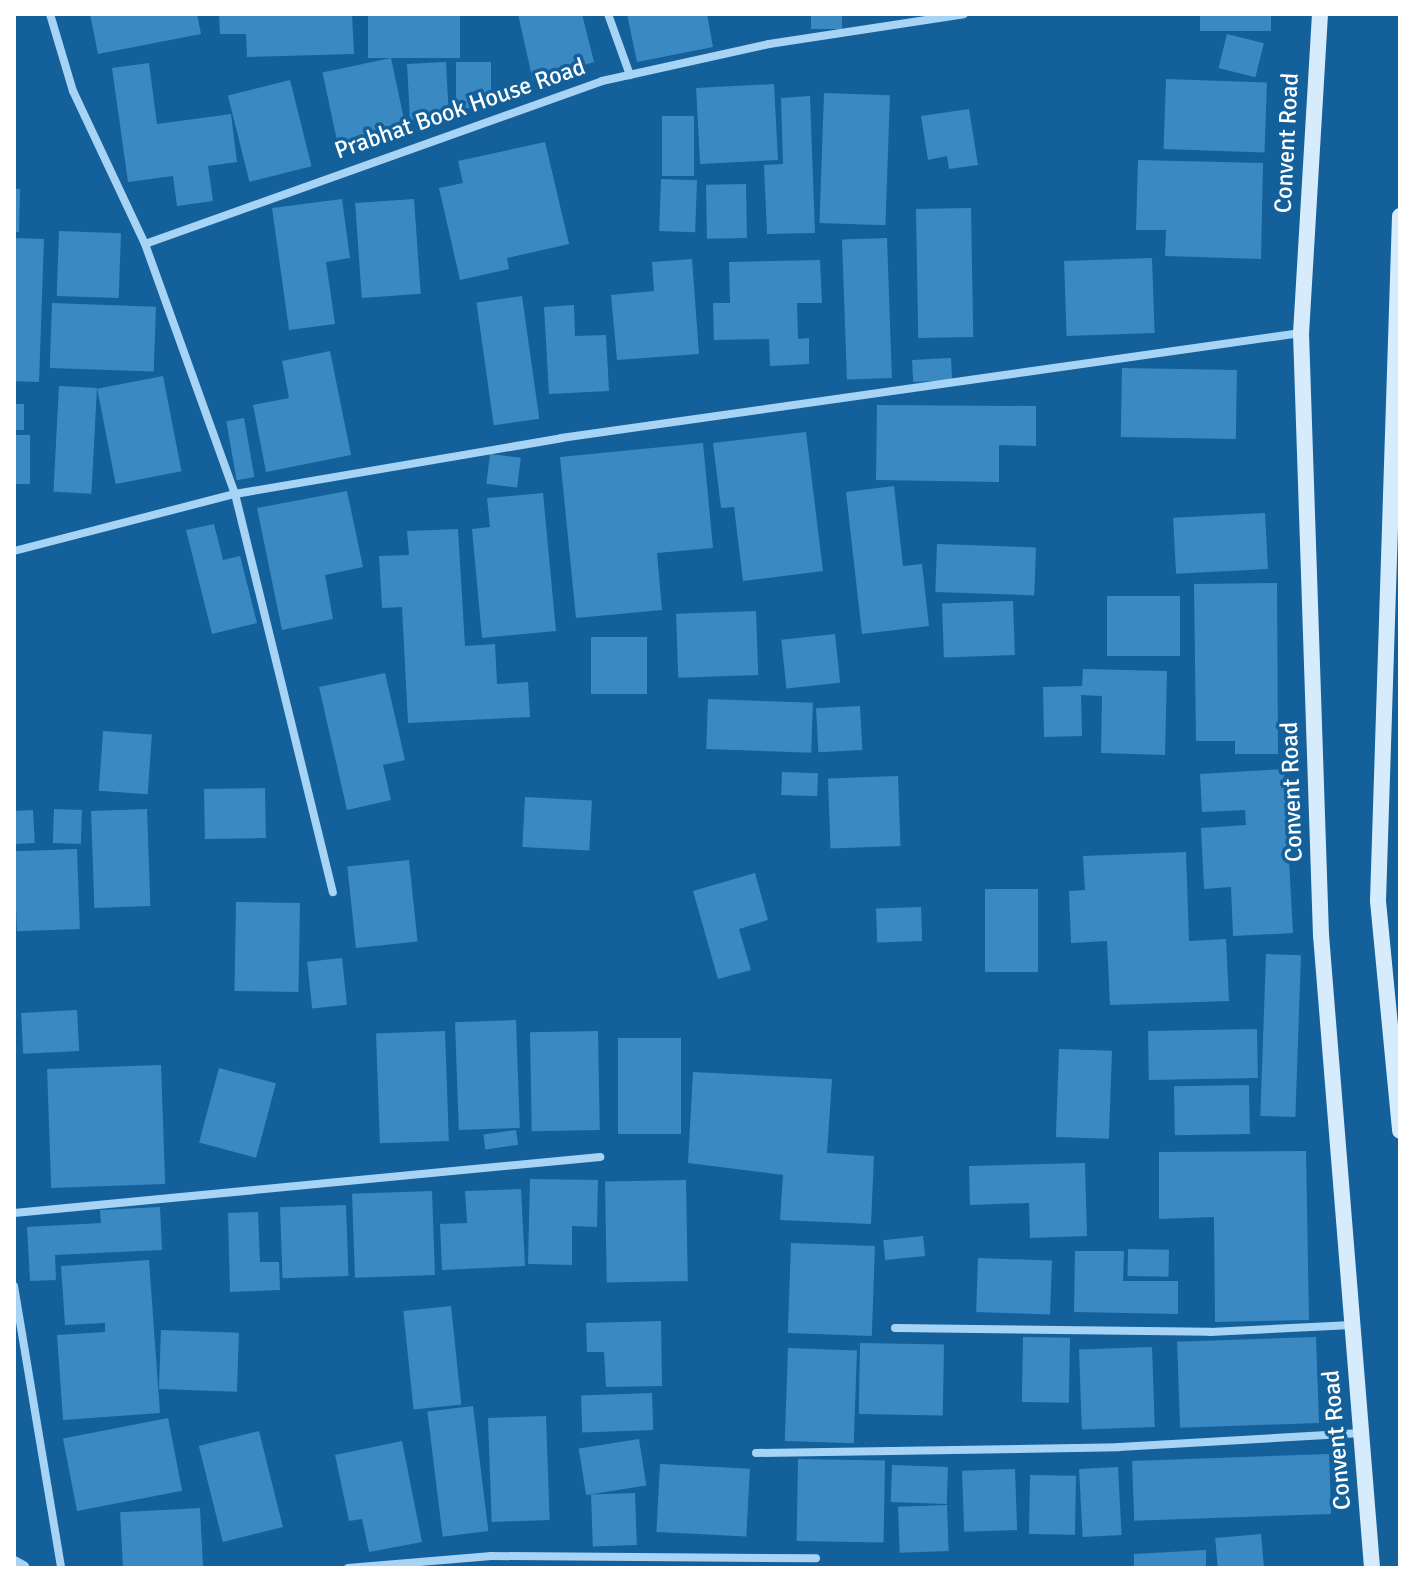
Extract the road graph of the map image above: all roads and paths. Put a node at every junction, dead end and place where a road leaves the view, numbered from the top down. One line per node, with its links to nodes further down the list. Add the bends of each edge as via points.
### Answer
1 (50, 14): 7 (street, via 73,91)
2 (608, 14): 5 (street)
3 (964, 14): 5 (street, Prabhat Book House Road)
4 (1320, 14): 8 (main road, Convent Road)
5 (630, 75): 7 (street, Prabhat Book House Road)
6 (1400, 216): 12 (main road, via 1378,901)
7 (145, 244): 9 (street)
8 (1301, 333): 9 (street, via 561,438); 16 (main road, Convent Road, via 1321,935)
9 (235, 494): 10 (street); 11 (street)
10 (14, 551)
11 (333, 892)
12 (1400, 1131)
13 (600, 1157): 14 (street)
14 (14, 1213)
15 (14, 1286): 23 (street)
16 (1352, 1325): 17 (street, via 1210,1332); 18 (main road, Convent Road)
17 (895, 1328)
18 (1362, 1433): 19 (street, via 1119,1447); 25 (main road, Convent Road)
19 (756, 1453)
20 (816, 1558): 24 (street, via 491,1556)
21 (14, 1563): 22 (street)
22 (23, 1568)
23 (61, 1568)
24 (348, 1568)
25 (1372, 1568)

